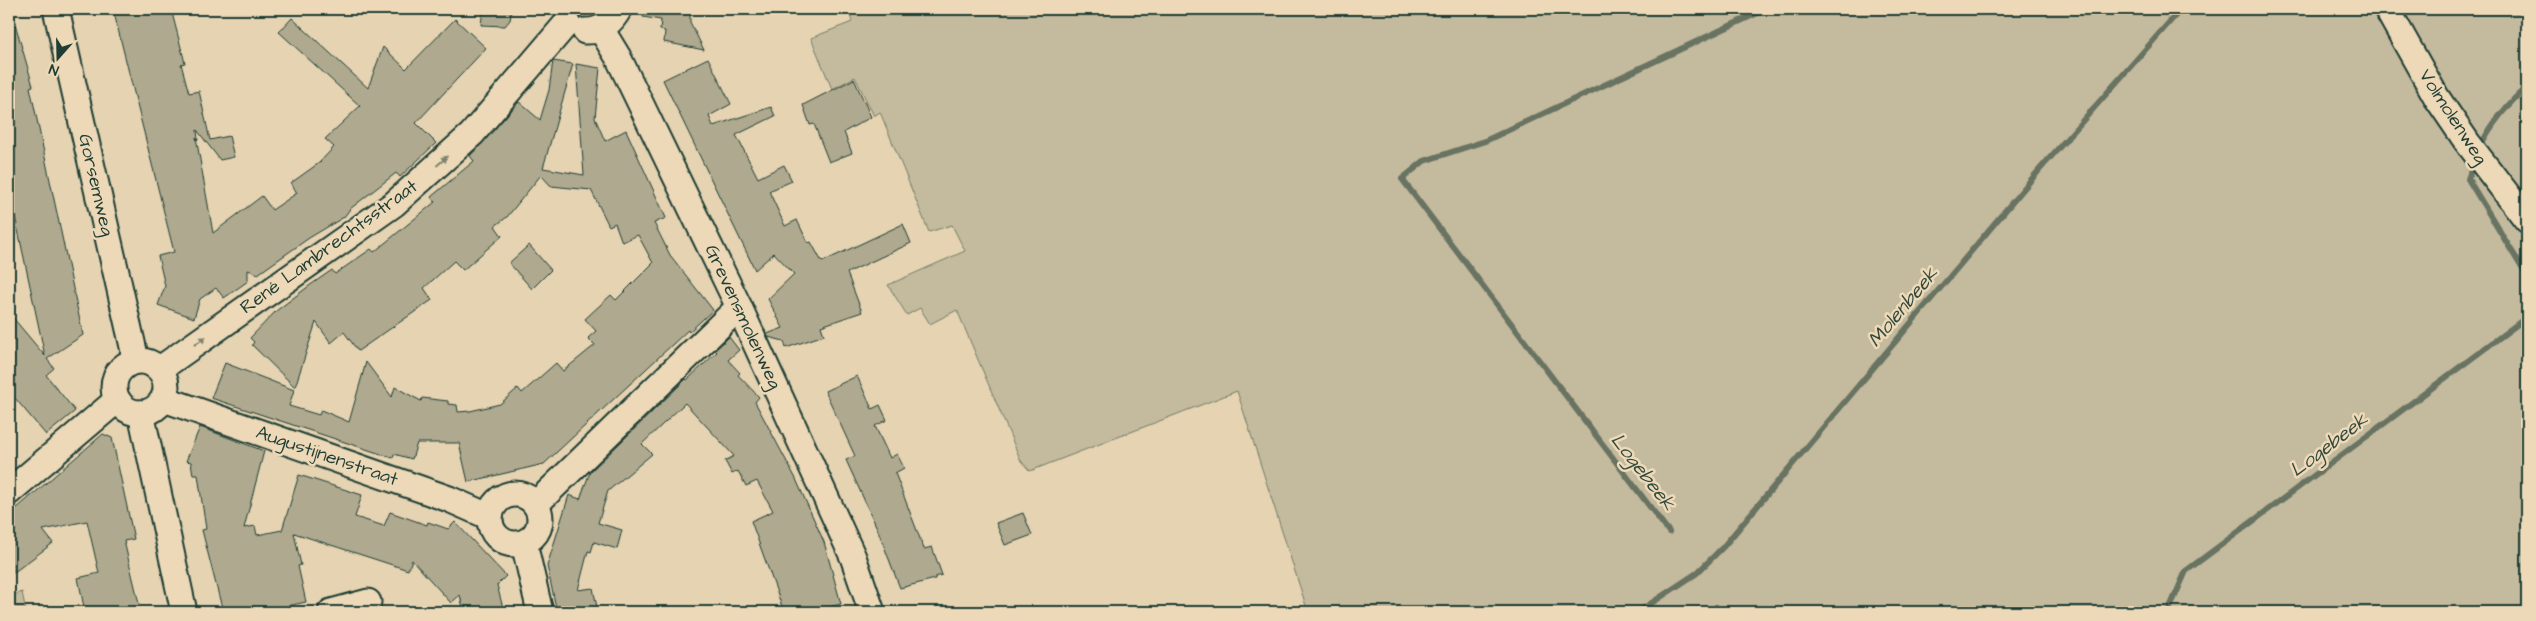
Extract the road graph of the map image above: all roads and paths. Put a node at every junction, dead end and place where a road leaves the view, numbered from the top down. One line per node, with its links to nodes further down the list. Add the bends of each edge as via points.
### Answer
1 (56, 9): 8 (street, Gorsemweg)
2 (619, 9): 5 (street)
3 (2387, 9): 6 (street, Volmolenweg, via 2452,120)
4 (562, 16): 5 (street, via 583,30); 9 (street, René Lambrechtsstraat, one-way to 4, via 394,204 472,134)
5 (600, 29): 7 (street, Grevensmolenweg, via 618,57)
6 (2527, 220)
7 (739, 307): 14 (street); 21 (street, Grevensmolenweg, via 853,556)
8 (136, 360): 9 (street, via 149,362); 11 (street, via 127,363 115,378)
9 (160, 369): 10 (street, via 166,382)
10 (164, 398): 12 (street, via 153,410); 15 (street, Augustijnenstraat, via 449,499)
11 (117, 400): 12 (street, via 128,410); 13 (street)
12 (141, 413): 18 (street)
13 (9, 492)
14 (536, 504): 15 (street, via 531,498 509,494 495,503); 16 (street, via 540,511 539,528)
15 (490, 517): 16 (street, via 493,531 500,540 509,544)
16 (524, 543): 20 (street)
17 (368, 602): 19 (street)
18 (184, 612)
19 (330, 612)
20 (540, 612)
21 (872, 612)

